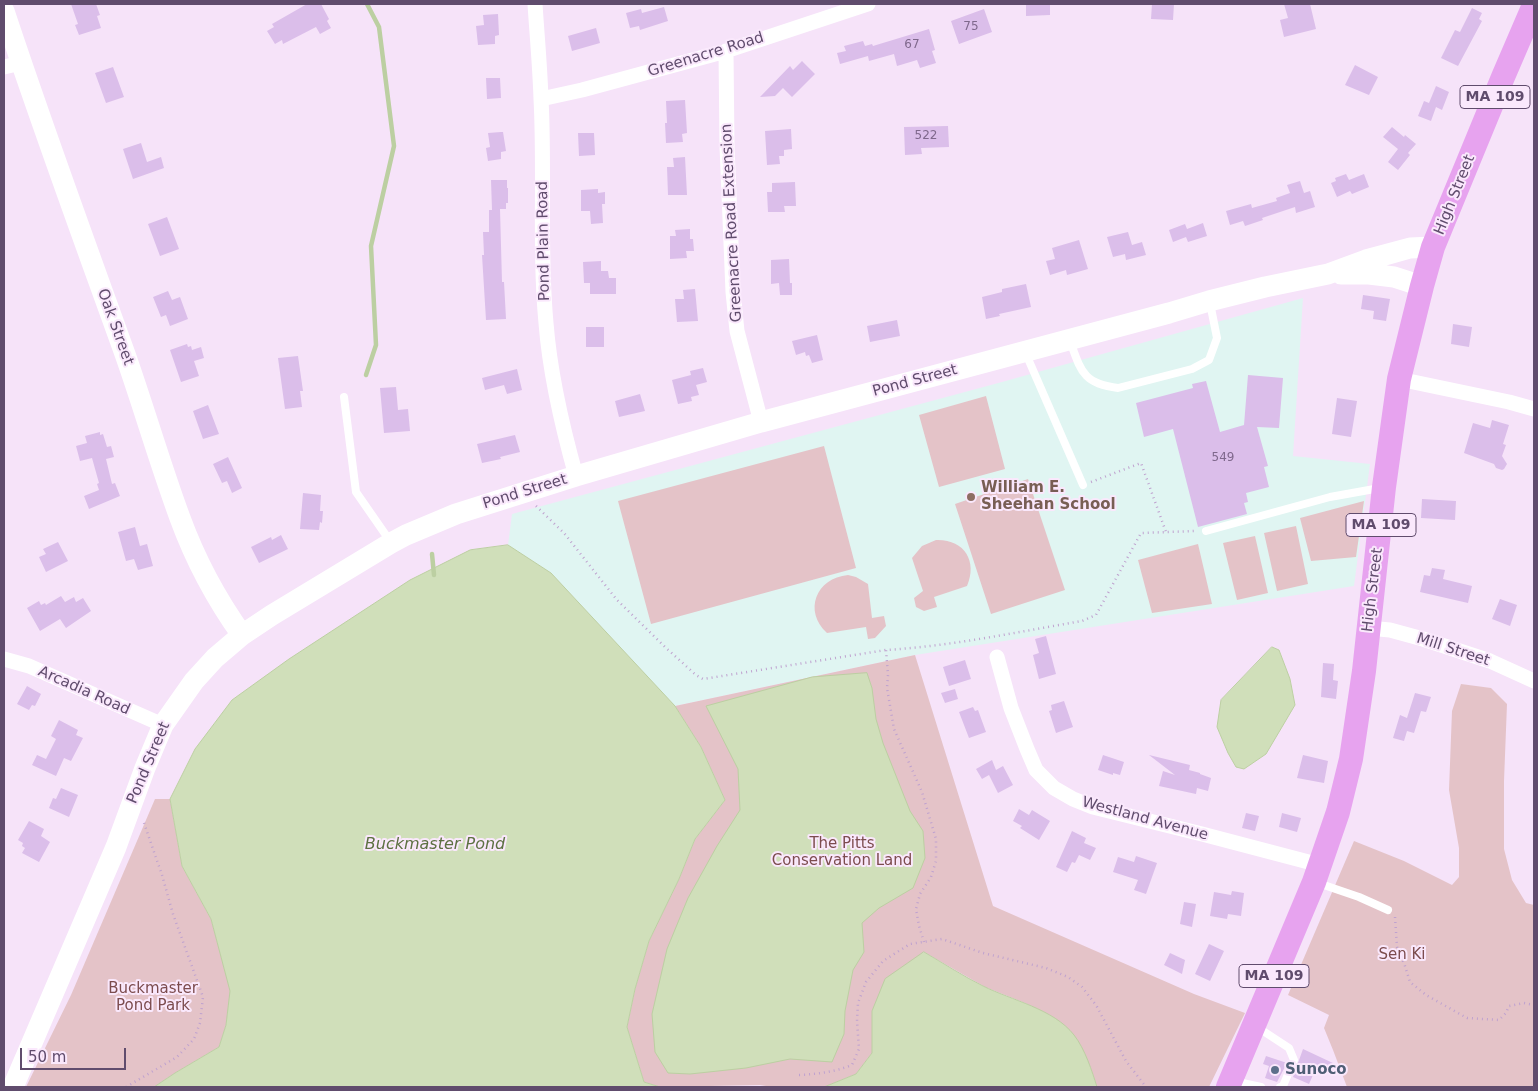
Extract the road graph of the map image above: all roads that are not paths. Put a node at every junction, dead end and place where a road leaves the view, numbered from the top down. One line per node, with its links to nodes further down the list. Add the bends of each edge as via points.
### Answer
1 (534, 4): 7 (street, Pond Plain Road)
2 (868, 4): 5 (street, Greenacre Road)
3 (1534, 5): 8 (main road, High Street / MA 109)
4 (4, 11): 6 (street, Oak Street)
5 (726, 51): 7 (street, Greenacre Road); 17 (street, Greenacre Road Extension, via 734,302 737,331)
6 (12, 65): 24 (street, Oak Street, via 65,189 131,370 180,520 201,566)
7 (541, 99): 18 (street, Pond Plain Road, via 546,322 563,427)
8 (1433, 247): 9 (street, Pond Street, via 1410,248); 10 (main road, High Street / MA 109)
9 (1328, 274): 10 (street, Pond Street, via 1394,277); 11 (street, Pond Street)
10 (1422, 286): 14 (main road, High Street / MA 109)
11 (1209, 301): 12 (street, Pond Street); 12 (lane, via 1217,338 1208,360 1192,368 1118,388 1106,386 1091,381 1079,366)
12 (1069, 339): 13 (street, Pond Street)
13 (1025, 350): 17 (street, Pond Street); 19 (lane)
14 (1399, 379): 16 (street); 20 (main road, High Street / MA 109)
15 (344, 397): 22 (lane, via 356,492)
16 (1534, 409)
17 (762, 422): 18 (street, Pond Street)
18 (576, 476): 22 (street, Pond Street, via 456,514)
19 (1084, 485)
20 (1384, 487): 21 (lane, via 1330,497); 23 (main road, High Street / MA 109)
21 (1206, 531)
22 (391, 543): 24 (street, Pond Street)
23 (1368, 628): 27 (street, Mill Street, via 1424,639 1490,661); 29 (main road, High Street / MA 109, via 1352,760)
24 (242, 635): 28 (street, Pond Street, via 194,681)
25 (997, 657): 29 (street, Westland Avenue, via 1011,708 1036,770 1054,788 1093,807 1202,834)
26 (4, 659): 28 (street, Arcadia Road, via 29,666)
27 (1534, 681)
28 (163, 725): 33 (street, Pond Street, via 116,847)
29 (1317, 874): 30 (lane); 31 (main road, High Street / MA 109)
30 (1388, 910)
31 (1254, 1025): 32 (main road, High Street / MA 109); 35 (lane, via 1289,1048 1294,1060)
32 (1229, 1084): 34 (lane)
33 (13, 1087)
34 (1261, 1087)
35 (1280, 1087)

